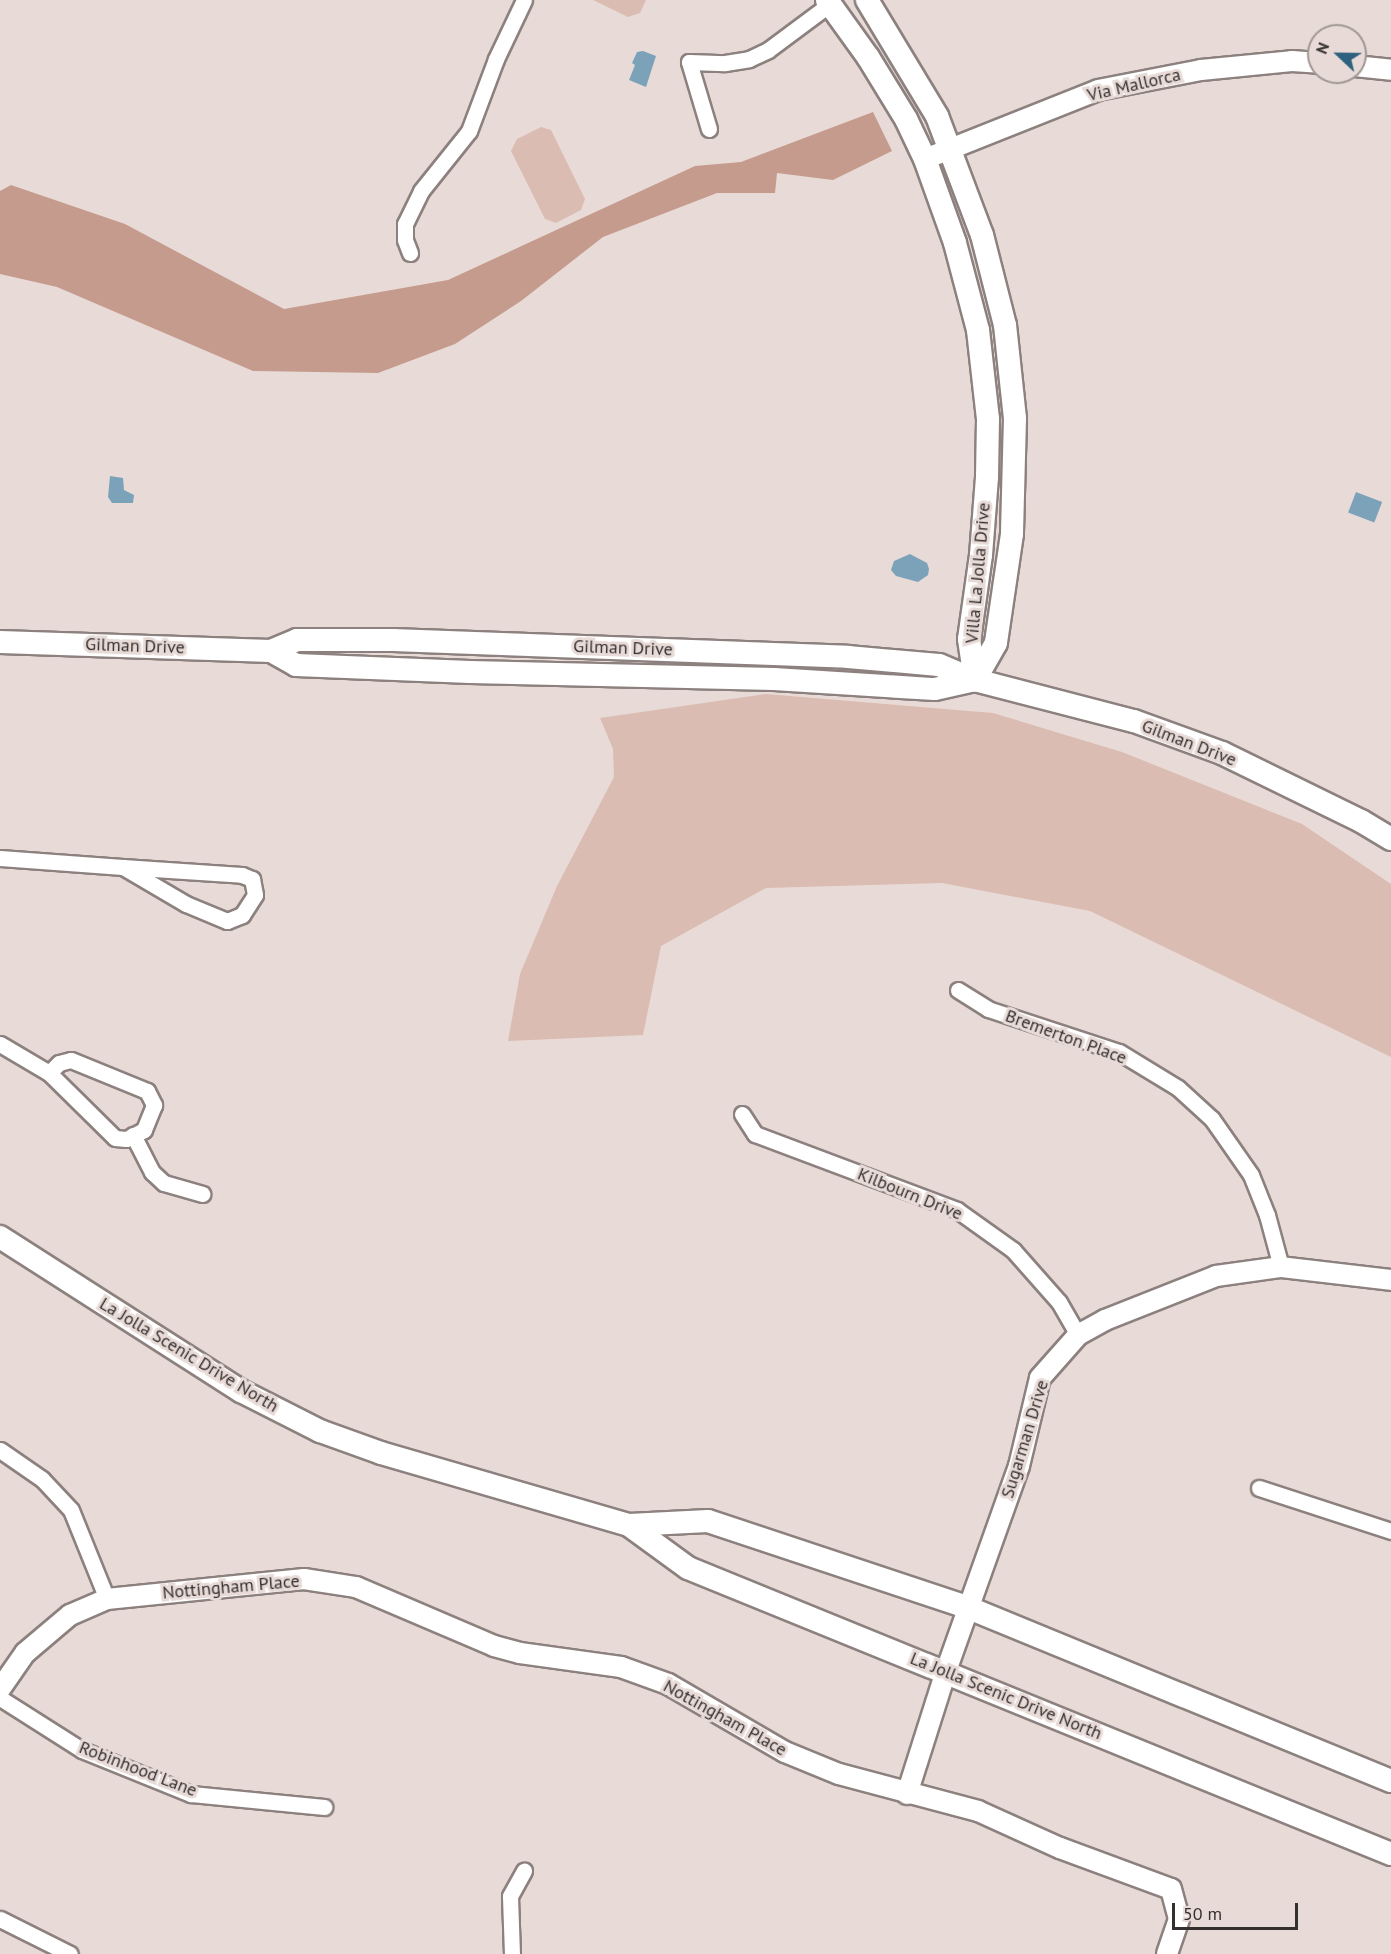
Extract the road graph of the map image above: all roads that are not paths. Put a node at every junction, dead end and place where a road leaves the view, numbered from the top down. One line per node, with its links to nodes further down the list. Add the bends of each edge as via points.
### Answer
1 (524, 0): 10 (street, via 496,58 469,131 421,191 405,224)
2 (867, 0): 8 (main road, Villa La Jolla Drive, via 922,87)
3 (828, 2): 7 (street, via 768,50 749,59 689,62); 9 (main road, Villa La Jolla Drive, via 868,57)
4 (1307, 62): 8 (street, Via Mallorca, via 1201,70 1098,90)
5 (1367, 67): 6 (street)
6 (1391, 70)
7 (709, 129)
8 (950, 148): 9 (street, Via Mallorca); 12 (main road, Villa La Jolla Drive, via 982,235 1005,325 1015,418 1012,534 996,643)
9 (925, 159): 12 (main road, Villa La Jolla Drive, via 955,243 978,330 988,420 983,533 969,639)
10 (410, 253)
11 (0, 642): 12 (main road, Gilman Drive, via 271,651 297,640 393,640 695,650 939,665)
12 (975, 680): 13 (main road, Gilman Drive, via 1134,721 1222,753)
13 (1391, 839)
14 (0, 858): 15 (street)
15 (123, 867): 15 (street, via 186,904 227,921 242,915 255,895 252,879 242,875)
16 (958, 990): 23 (street, Bremerton Place, via 988,1010 1119,1052 1178,1088 1212,1119 1251,1175)
17 (0, 1044): 18 (street)
18 (50, 1072): 20 (street, via 115,1138); 20 (street, via 59,1063 71,1060 147,1091 154,1105 150,1119 144,1130)
19 (742, 1114): 25 (street, Kilbourn Drive, via 755,1134 957,1210 1013,1250 1059,1302)
20 (133, 1136): 21 (street, via 152,1172 164,1184)
21 (202, 1194)
22 (0, 1237): 28 (main road, La Jolla Scenic Drive North, via 241,1391 320,1431 381,1453)
23 (1281, 1267): 24 (street, Sugarman Drive); 25 (street, Sugarman Drive, via 1216,1276 1105,1320)
24 (1391, 1280)
25 (1078, 1335): 31 (street, Sugarman Drive, via 1040,1378 1019,1466)
26 (0, 1450): 30 (street, via 42,1479 71,1510)
27 (1259, 1488): 29 (street)
28 (629, 1525): 31 (main road, La Jolla Scenic Drive North, via 708,1521); 32 (main road, La Jolla Scenic Drive North, via 688,1568)
29 (1391, 1531)
30 (107, 1599): 33 (street, Nottingham Place, via 70,1615 25,1653); 36 (street, Nottingham Place, via 304,1579 356,1587 494,1647 621,1667 668,1684 785,1752 838,1774)
31 (969, 1608): 32 (street, Sugarman Drive); 35 (main road, La Jolla Scenic Drive North)
32 (946, 1671): 36 (street, Sugarman Drive); 38 (main road, La Jolla Scenic Drive North)
33 (0, 1689)
34 (0, 1698): 37 (street, Robinhood Lane, via 82,1750 191,1794)
35 (1391, 1781)
36 (907, 1794): 43 (street, Nottingham Place, via 978,1811 1060,1848 1171,1889 1179,1919)
37 (324, 1807)
38 (1391, 1854)
39 (525, 1870): 42 (street, via 510,1896)
40 (0, 1919): 41 (street)
41 (69, 1954)
42 (512, 1954)
43 (1167, 1954)

